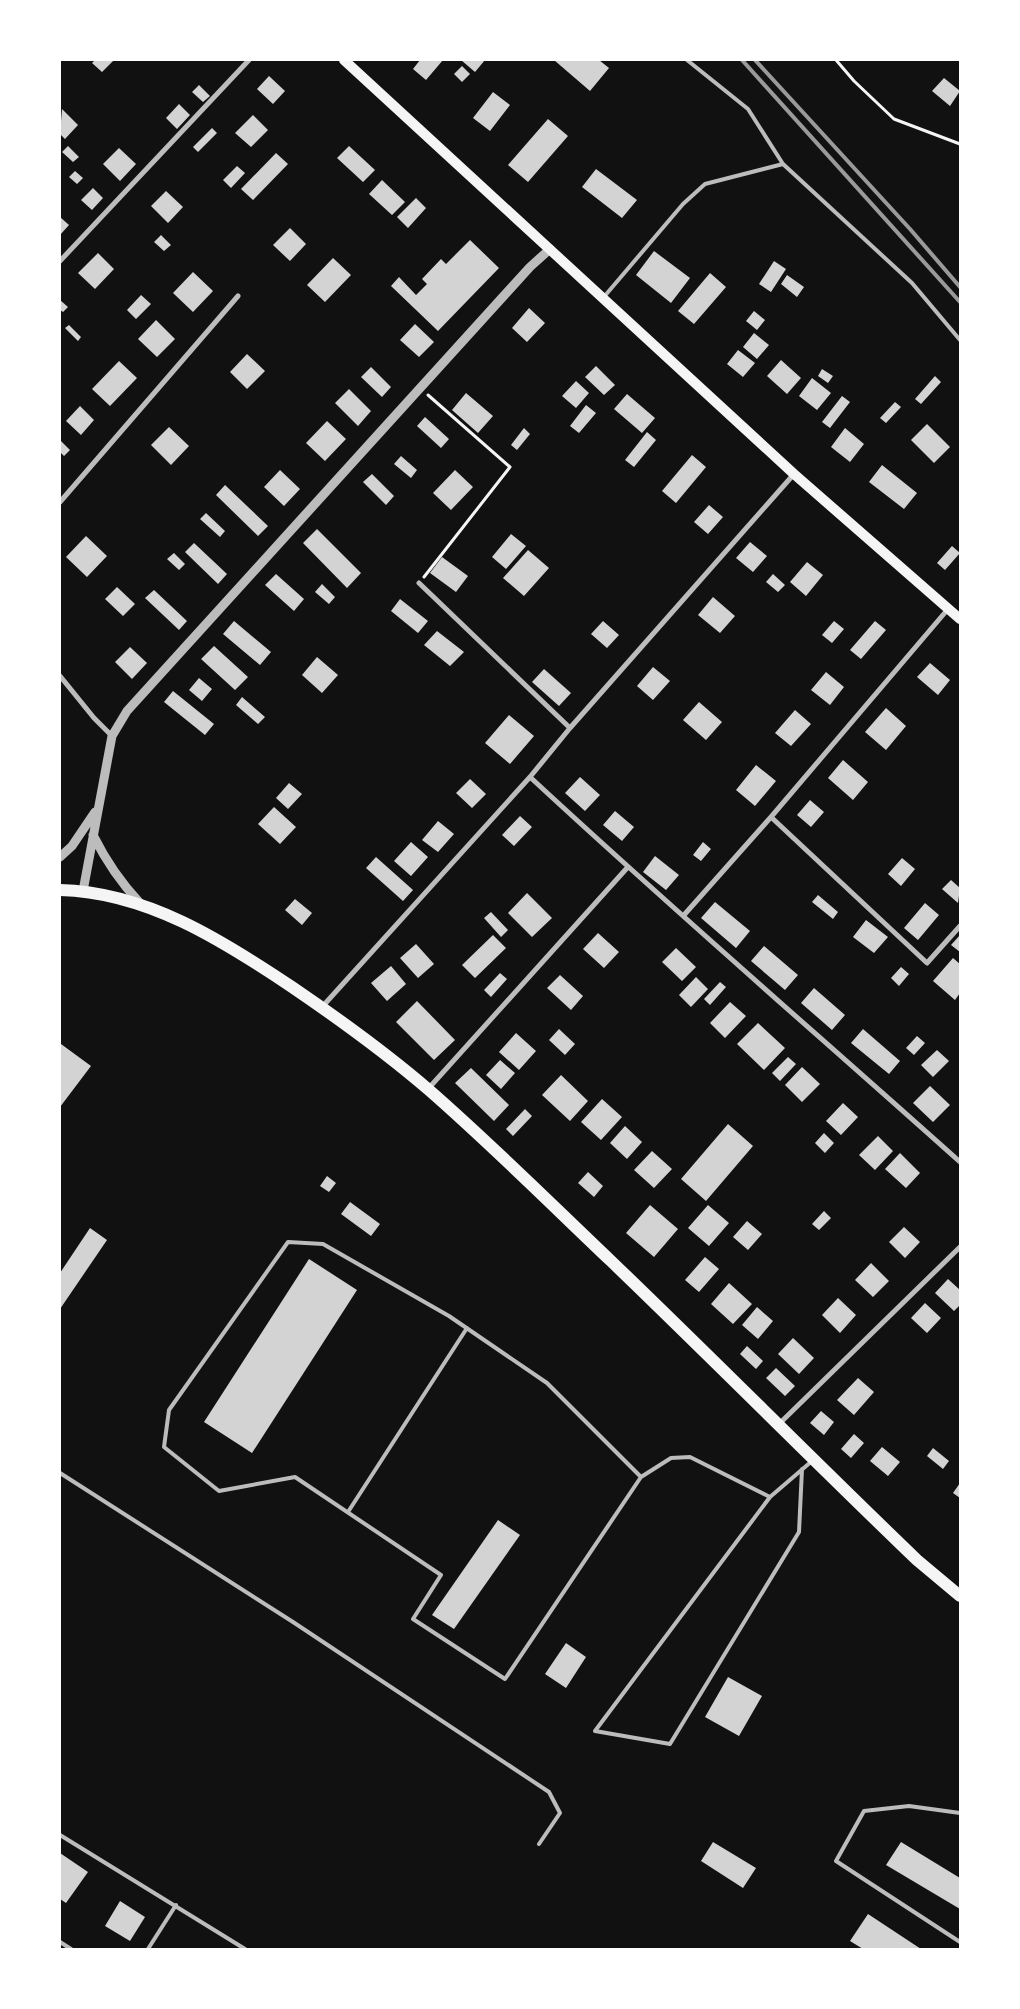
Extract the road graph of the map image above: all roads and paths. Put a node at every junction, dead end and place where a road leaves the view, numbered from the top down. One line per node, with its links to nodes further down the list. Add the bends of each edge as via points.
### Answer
1 (249, 60): 8 (street)
2 (344, 60): 7 (main road)
3 (687, 60): 6 (lane, via 748,109)
4 (836, 60): 5 (path, via 894,119)
5 (960, 144)
6 (783, 164): 10 (lane, via 705,184 683,204); 11 (lane, via 912,283)
7 (550, 249): 10 (main road); 12 (street)
8 (60, 261)
9 (238, 296): 14 (street)
10 (603, 298): 13 (main road)
11 (960, 340)
12 (421, 388): 15 (path, via 510,467); 20 (street, via 140,694)
13 (794, 474): 16 (main road); 19 (street)
14 (60, 502)
15 (419, 583): 19 (street)
16 (948, 608): 17 (main road); 23 (street)
17 (960, 619)
18 (60, 676): 20 (street)
19 (570, 728): 21 (street)
20 (112, 736): 22 (street)
21 (530, 777): 26 (street); 32 (street)
22 (98, 807): 24 (street); 25 (street, via 72,846)
23 (771, 817): 30 (street); 31 (street, via 926,963)
24 (93, 834): 28 (street); 29 (street, via 110,867)
25 (60, 857)
26 (627, 868): 30 (street); 33 (street)
27 (60, 890): 28 (main road)
28 (84, 891): 29 (main road)
29 (140, 903): 32 (main road, via 196,928 260,965)
30 (684, 915): 34 (street)
31 (960, 926)
32 (322, 1008): 33 (main road)
33 (428, 1089): 37 (main road)
34 (960, 1162)
35 (960, 1246): 37 (street)
36 (467, 1328): 41 (lane, via 547,1383); 43 (lane); 43 (lane, via 323,1244 288,1242 169,1410 164,1447 218,1491 295,1476)
37 (778, 1425): 38 (main road)
38 (813, 1460): 39 (lane); 44 (main road, via 917,1560)
39 (802, 1469): 42 (lane); 42 (lane, via 799,1532 670,1744 595,1731)
40 (60, 1473): 47 (lane, via 549,1792 560,1813)
41 (641, 1477): 42 (lane, via 671,1458 690,1457); 43 (lane, via 505,1679 413,1619 441,1575)
42 (770, 1497)
43 (348, 1512)
44 (960, 1596)
45 (960, 1814): 50 (lane, via 909,1806 864,1811 836,1861)
46 (60, 1835): 48 (lane)
47 (539, 1844)
48 (176, 1905): 52 (lane); 53 (lane)
49 (60, 1942): 51 (lane)
50 (960, 1942)
51 (71, 1949)
52 (148, 1949)
53 (245, 1949)

